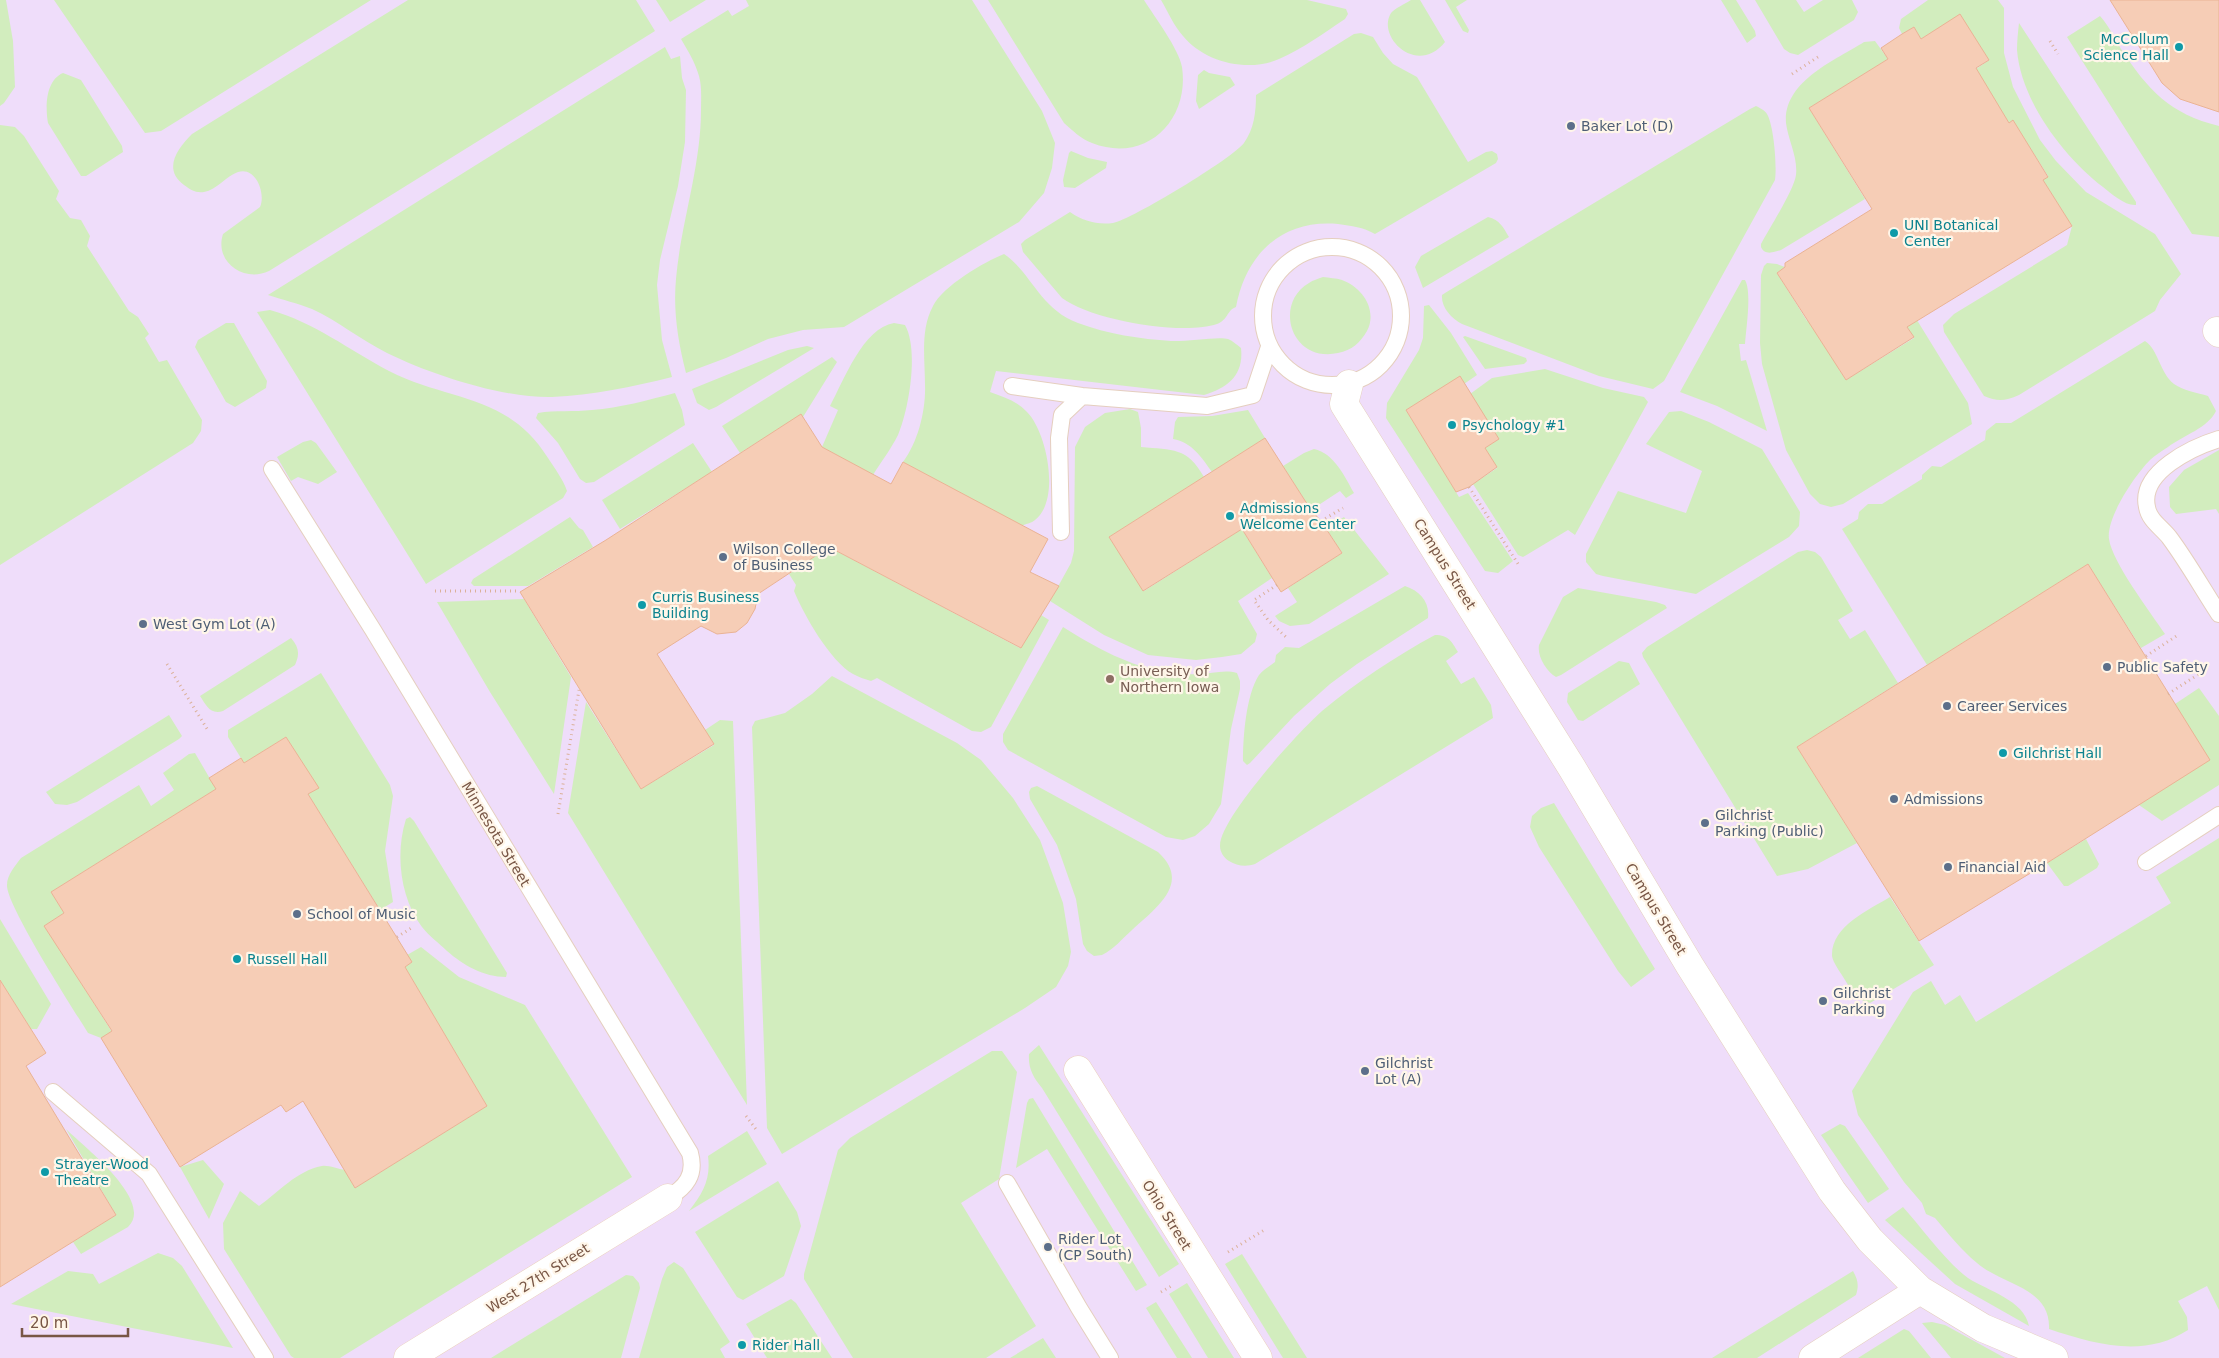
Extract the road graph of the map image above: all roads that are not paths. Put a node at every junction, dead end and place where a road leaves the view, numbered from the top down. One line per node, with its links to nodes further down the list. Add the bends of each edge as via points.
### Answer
1 (1269, 346): 2 (lane, via 1282,366 1301,379 1324,386); 2 (lane, via 1262,324 1264,300 1273,279 1289,261 1310,250 1332,247 1354,250 1374,260 1389,276 1399,296 1401,319 1397,341 1386,360 1369,375); 4 (lane, via 1253,395 1208,406)
2 (1349, 384): 15 (street, Campus Street, via 1344,404 1572,768 1768,1092 1852,1217 1870,1240)
3 (1012, 386): 4 (lane)
4 (1082, 396): 7 (lane, via 1062,415 1059,438)
5 (2219, 439): 8 (lane, via 2186,453 2158,473 2149,489 2146,504 2148,512 2168,536)
6 (272, 470): 14 (lane, Minnesota Street, via 690,1153 689,1180)
7 (1061, 532)
8 (2219, 614)
9 (2219, 815): 10 (lane)
10 (2146, 862)
11 (1078, 1070): 19 (street, Ohio Street)
12 (53, 1092): 16 (lane, via 149,1174)
13 (1007, 1183): 18 (lane)
14 (668, 1198): 17 (street, West 27th Street)
15 (1920, 1290): 20 (street); 21 (street, Campus Street, via 1983,1328)
16 (266, 1358)
17 (408, 1358)
18 (1110, 1358)
19 (1258, 1358)
20 (1813, 1358)
21 (2054, 1358)

